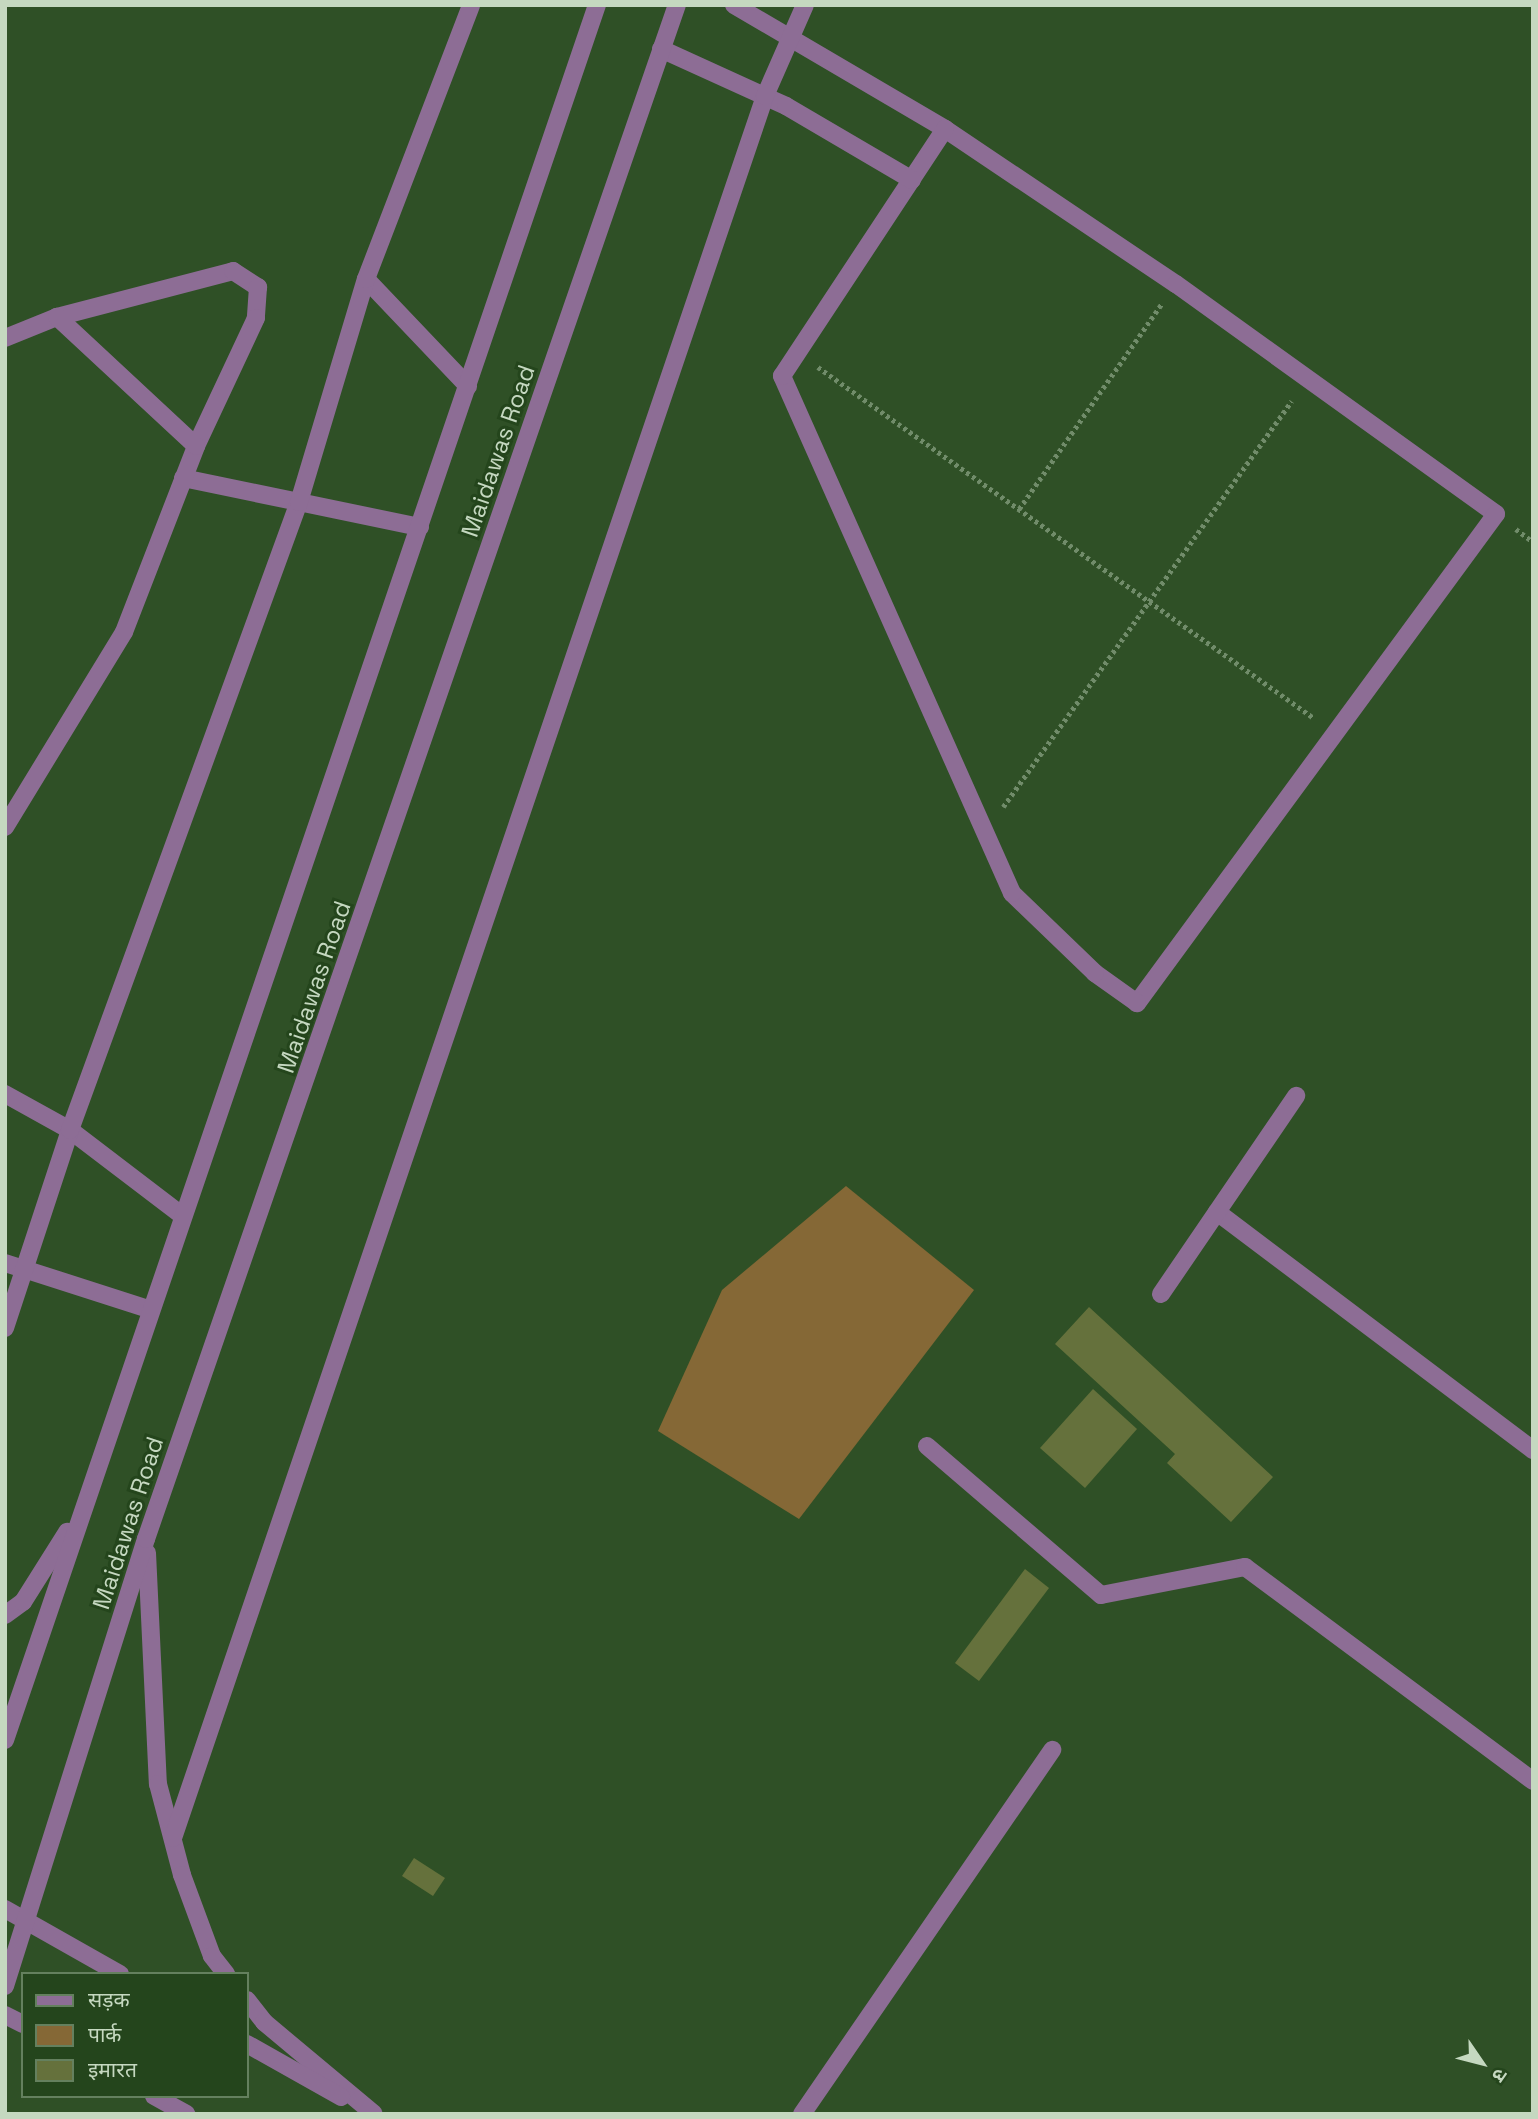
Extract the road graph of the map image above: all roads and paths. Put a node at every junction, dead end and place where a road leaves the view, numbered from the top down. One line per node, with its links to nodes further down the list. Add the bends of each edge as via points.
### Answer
1 (471, 5): 11 (street)
2 (597, 5): 17 (street, Maidawas Road)
3 (677, 5): 7 (street, Maidawas Road)
4 (734, 5): 6 (street)
5 (805, 5): 6 (street)
6 (791, 42): 8 (street); 9 (street)
7 (662, 49): 8 (street); 40 (street, Maidawas Road)
8 (765, 96): 10 (street); 45 (street)
9 (945, 129): 10 (street); 12 (street)
10 (912, 180): 15 (street)
11 (366, 279): 17 (street); 20 (street)
12 (1176, 284): 16 (street); 21 (path)
13 (57, 317): 14 (street); 18 (street); 18 (street, via 233,271 258,287 256,318)
14 (5, 338)
15 (797, 352): 21 (path); 26 (street, via 782,376)
16 (1309, 377): 23 (path); 24 (street, via 1496,514)
17 (468, 386): 22 (street, Maidawas Road)
18 (195, 446): 19 (street)
19 (183, 478): 20 (street); 25 (street, via 124,632)
20 (299, 502): 22 (street); 29 (street)
21 (1019, 509): 23 (path)
22 (420, 527): 31 (street, Maidawas Road)
23 (1150, 602): 24 (path); 26 (path)
24 (1338, 735): 26 (street, via 1137,1003 1095,973 1012,893)
25 (5, 827)
26 (984, 833)
27 (5, 1094): 29 (street)
28 (1296, 1096): 30 (street)
29 (70, 1130): 31 (street); 33 (street)
30 (1217, 1212): 34 (street); 38 (street)
31 (183, 1216): 35 (street, Maidawas Road)
32 (5, 1263): 33 (street)
33 (23, 1273): 35 (street); 36 (street)
34 (1161, 1294)
35 (151, 1310): 39 (street, Maidawas Road)
36 (5, 1328)
37 (927, 1446): 44 (street, via 1101,1595 1245,1567)
38 (1533, 1450)
39 (83, 1507): 41 (street, via 23,1602); 42 (street, Maidawas Road)
40 (146, 1539): 45 (street, via 149,1689 159,1784); 47 (street, Maidawas Road)
41 (5, 1615)
42 (5, 1740)
43 (1052, 1750): 58 (street)
44 (1533, 1781)
45 (173, 1838): 49 (street, via 212,1956)
46 (5, 1909): 47 (street)
47 (29, 1923): 48 (street); 50 (street, Maidawas Road)
48 (116, 1972)
49 (224, 1972)
50 (5, 1986)
51 (248, 2001): 57 (street, via 264,2022)
52 (5, 2015): 53 (street)
53 (21, 2023)
54 (248, 2045): 57 (street)
55 (158, 2098): 56 (street)
56 (186, 2114)
57 (373, 2114)
58 (802, 2114)

